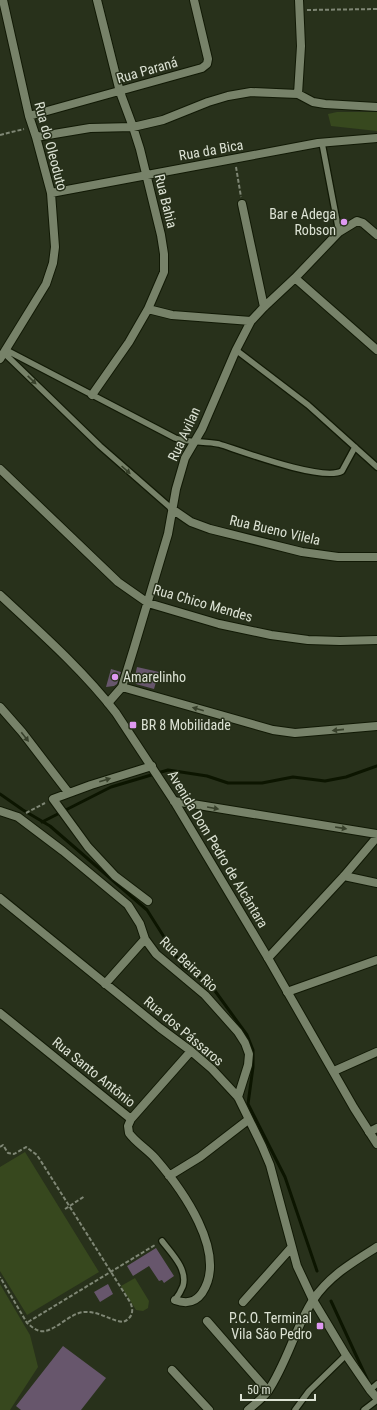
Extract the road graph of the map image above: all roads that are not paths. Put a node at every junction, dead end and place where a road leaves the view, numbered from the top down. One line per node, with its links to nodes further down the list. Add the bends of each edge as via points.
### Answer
1 (3, 0): 8 (street, Rua do Oleoduto)
2 (96, 0): 5 (street, Rua Bahia)
3 (194, 0): 5 (street, Rua Paraná, via 207,53 207,64 202,68)
4 (299, 0): 6 (street, via 302,46)
5 (120, 92): 8 (street, Rua Paraná); 9 (street, Rua Bahia)
6 (298, 94): 7 (street, via 313,102 325,104); 9 (street, via 251,92 228,96 163,120)
7 (377, 107)
8 (29, 116): 10 (street, Rua do Oleoduto)
9 (133, 127): 10 (street, via 90,128); 13 (street, Rua Bahia)
10 (36, 137): 14 (street, Rua do Oleoduto)
11 (377, 138): 12 (street, Rua da Bica)
12 (322, 143): 13 (street, Rua da Bica); 16 (lane)
13 (146, 175): 14 (street, Rua da Bica); 20 (street, Rua Bahia, via 164,254 164,272)
14 (51, 193): 24 (street, Rua do Oleoduto, via 54,263 46,284)
15 (242, 204): 19 (street)
16 (339, 232): 17 (street, Rua Avilan, via 357,221); 18 (street, Rua Avilan)
17 (377, 235)
18 (295, 278): 19 (street, Rua Avilan); 23 (street)
19 (264, 307): 21 (street, Rua Avilan)
20 (148, 309): 21 (street, via 172,315); 25 (street, Rua Bahia, via 129,342)
21 (251, 321): 22 (street, Rua Avilan)
22 (236, 350): 26 (street, Rua Avilan); 27 (lane, via 308,405)
23 (377, 350)
24 (3, 354): 25 (lane); 30 (lane, one-way to 30, via 100,446)
25 (92, 395): 26 (lane, via 175,438)
26 (195, 441): 27 (lane, via 219,444 312,472 334,474 342,471); 30 (street, Rua Avilan, via 185,458)
27 (355, 447): 28 (lane)
28 (377, 467)
29 (0, 469): 33 (street, Rua Chico Mendes, via 118,582)
30 (172, 509): 31 (street, Rua Bueno Vilela, via 191,522 210,529 302,552 338,557); 33 (street, Rua Avilan, via 168,534)
31 (377, 558)
32 (0, 595): 36 (street, Avenida Dom Pedro de Alcântara)
33 (148, 603): 34 (street, Rua Chico Mendes, via 218,624 271,635 308,640); 35 (street, Rua Avilan)
34 (377, 640)
35 (122, 687): 36 (street, Rua Avilan); 38 (street, one-way to 35, via 295,733 273,730)
36 (108, 703): 39 (street, Avenida Dom Pedro de Alcântara)
37 (0, 707): 40 (street, one-way to 40)
38 (377, 726)
39 (154, 769): 40 (street, one-way to 39); 41 (street, Avenida Dom Pedro de Alcântara)
40 (68, 792): 48 (street, via 53,801 88,847 115,876)
41 (174, 801): 43 (street, one-way to 43); 50 (street, Avenida Dom Pedro de Alcântara)
42 (0, 811): 49 (street, Rua Beira Rio, via 18,817 128,905 140,924)
43 (377, 834)
44 (377, 837): 45 (street)
45 (344, 876): 46 (street); 50 (street)
46 (377, 883)
47 (0, 898): 52 (street, Rua dos Pássaros)
48 (148, 900)
49 (145, 939): 52 (street); 58 (street, Rua Beira Rio, via 156,954 205,995 245,1043 249,1054 248,1065)
50 (268, 958): 53 (street, Avenida Dom Pedro de Alcântara)
51 (377, 960): 53 (street)
52 (105, 984): 55 (street, Rua dos Pássaros)
53 (287, 992): 57 (street, Avenida Dom Pedro de Alcântara)
54 (0, 1013): 59 (street, Rua Santo Antônio)
55 (191, 1051): 58 (street, Rua dos Pássaros); 59 (street)
56 (377, 1052): 57 (street)
57 (334, 1071): 61 (street, Avenida Dom Pedro de Alcântara, via 354,1108)
58 (238, 1097): 60 (street, Rua dos Pássaros)
59 (131, 1119): 63 (street, Rua Santo Antônio, via 129,1133)
60 (248, 1120): 63 (street, via 200,1157); 65 (street, Rua dos Pássaros, via 270,1165)
61 (373, 1130): 62 (street, Avenida Dom Pedro de Alcântara)
62 (377, 1144)
63 (170, 1176): 67 (street, via 199,1223 210,1258 209,1275 200,1296 188,1303)
64 (162, 1241): 67 (lane, via 183,1275 183,1286)
65 (291, 1248): 68 (street, Rua dos Pássaros); 69 (street)
66 (377, 1248): 68 (street, via 342,1270)
67 (175, 1300)
68 (313, 1300): 71 (street, Rua dos Pássaros); 75 (street)
69 (243, 1302)
70 (207, 1321): 75 (street)
71 (346, 1355): 74 (street, Rua dos Pássaros); 79 (lane, via 309,1391)
72 (172, 1370): 77 (street)
73 (377, 1384): 74 (lane)
74 (370, 1390): 76 (street, Rua dos Pássaros)
75 (268, 1391): 78 (street)
76 (377, 1399): 80 (lane)
77 (209, 1410)
78 (248, 1410)
79 (294, 1410)
80 (364, 1410)

